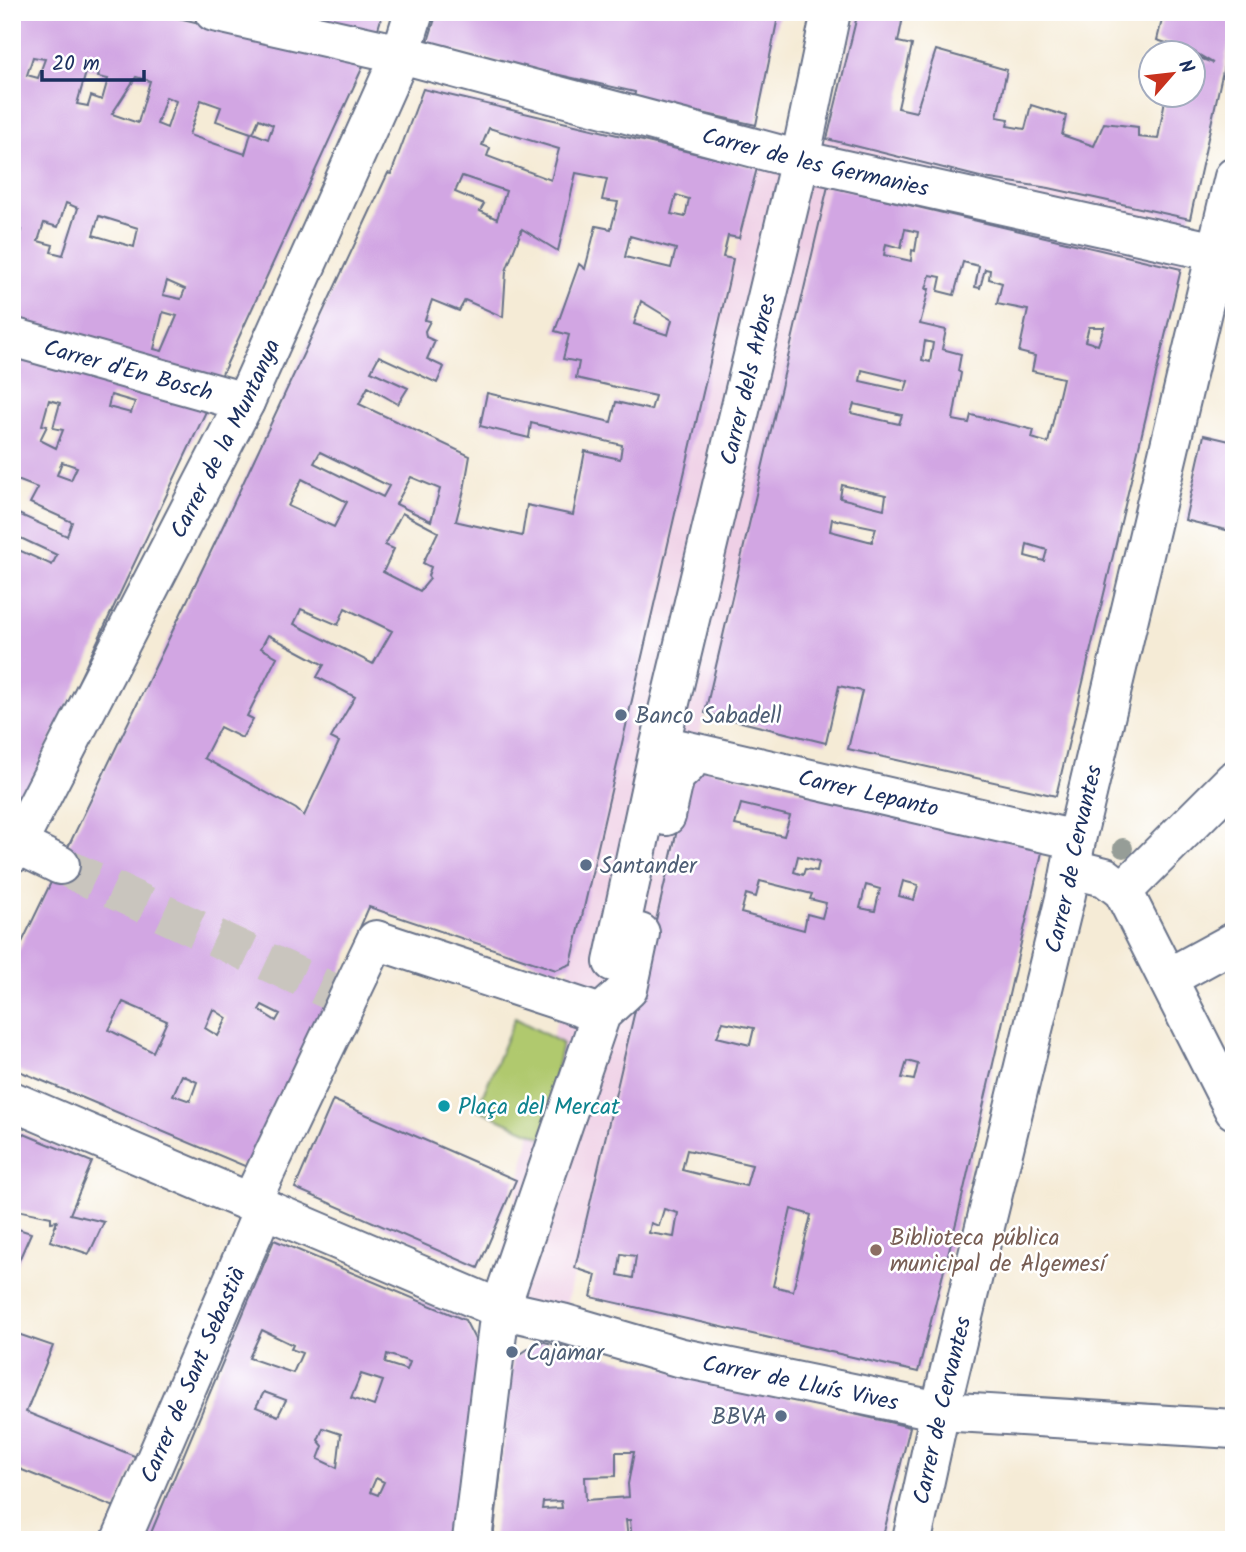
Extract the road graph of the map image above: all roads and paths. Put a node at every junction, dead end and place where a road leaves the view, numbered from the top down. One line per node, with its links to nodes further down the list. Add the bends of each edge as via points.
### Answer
1 (214, 12): 4 (street, Carrer de les Germanies)
2 (414, 12): 4 (street, Carrer de la Muntanya)
3 (831, 12): 5 (street, Carrer dels Arbres)
4 (401, 54): 5 (street, Carrer de les Germanies); 9 (street, Carrer de la Muntanya)
5 (800, 160): 7 (street, Carrer de les Germanies); 10 (street, Carrer dels Arbres)
6 (1234, 177): 7 (street, Carrer de Cervantes)
7 (1225, 254): 12 (street, Carrer de Cervantes)
8 (12, 337): 9 (street, Carrer d'En Bosch)
9 (245, 402): 13 (street, Carrer de la Muntanya)
10 (674, 755): 12 (street, Carrer Lepanto); 18 (street); 20 (street, Carrer dels Arbres, via 675,776 628,989)
11 (1234, 780): 14 (street)
12 (1075, 845): 14 (street, via 1089,838 1115,854); 16 (street, Carrer Lepanto); 27 (street, Carrer de Cervantes)
13 (14, 849): 15 (street)
14 (1156, 858): 16 (street)
15 (60, 864)
16 (1123, 891): 19 (street)
17 (1234, 942): 19 (street)
18 (613, 962)
19 (1168, 978): 22 (street)
20 (601, 1014): 23 (street, via 376,940 340,996); 24 (street)
21 (12, 1101): 23 (street)
22 (1234, 1110)
23 (252, 1203): 24 (street); 29 (street, Carrer de Sant Sebastià)
24 (500, 1309): 26 (street, Carrer de Lluís Vives); 30 (street)
25 (578, 1313): 26 (street, via 650,1331)
26 (678, 1357): 27 (street, Carrer de Lluís Vives)
27 (940, 1411): 28 (street, Carrer de Lluís Vives); 31 (street, Carrer de Cervantes)
28 (1234, 1429)
29 (121, 1540)
30 (472, 1540)
31 (912, 1540)

